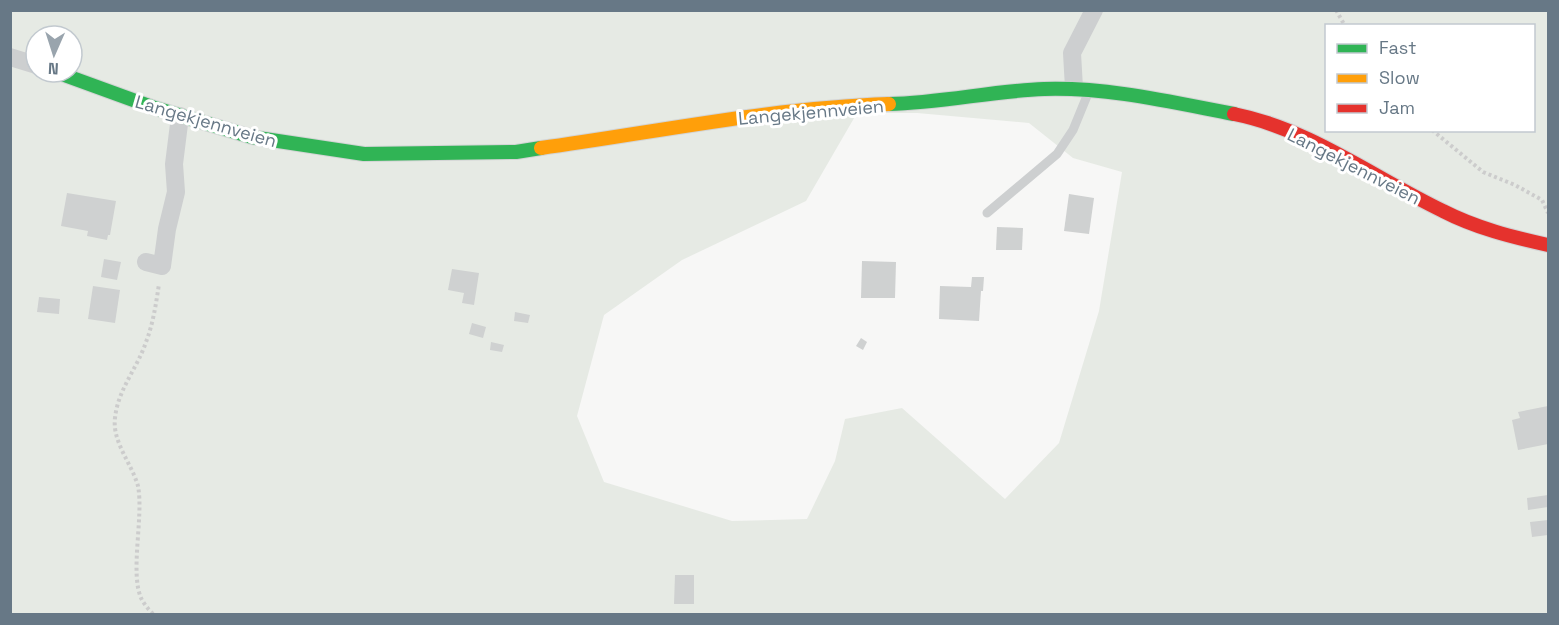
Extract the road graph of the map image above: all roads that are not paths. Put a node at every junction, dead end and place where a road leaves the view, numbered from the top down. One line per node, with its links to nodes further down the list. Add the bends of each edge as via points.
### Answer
1 (1094, 10): 3 (street, via 1072,53)
2 (84, 82): 4 (street, Langekjennveien)
3 (1082, 89): 4 (street, Langekjennveien, via 1042,89 907,104 832,106 516,152 364,154 252,137); 5 (lane, via 1073,130 1057,154); 6 (street, Langekjennveien, via 1131,94 1243,116 1309,139 1444,212 1502,235)
4 (180, 116): 7 (street, via 174,164 176,192)
5 (987, 213)
6 (1548, 245)
7 (154, 264)

